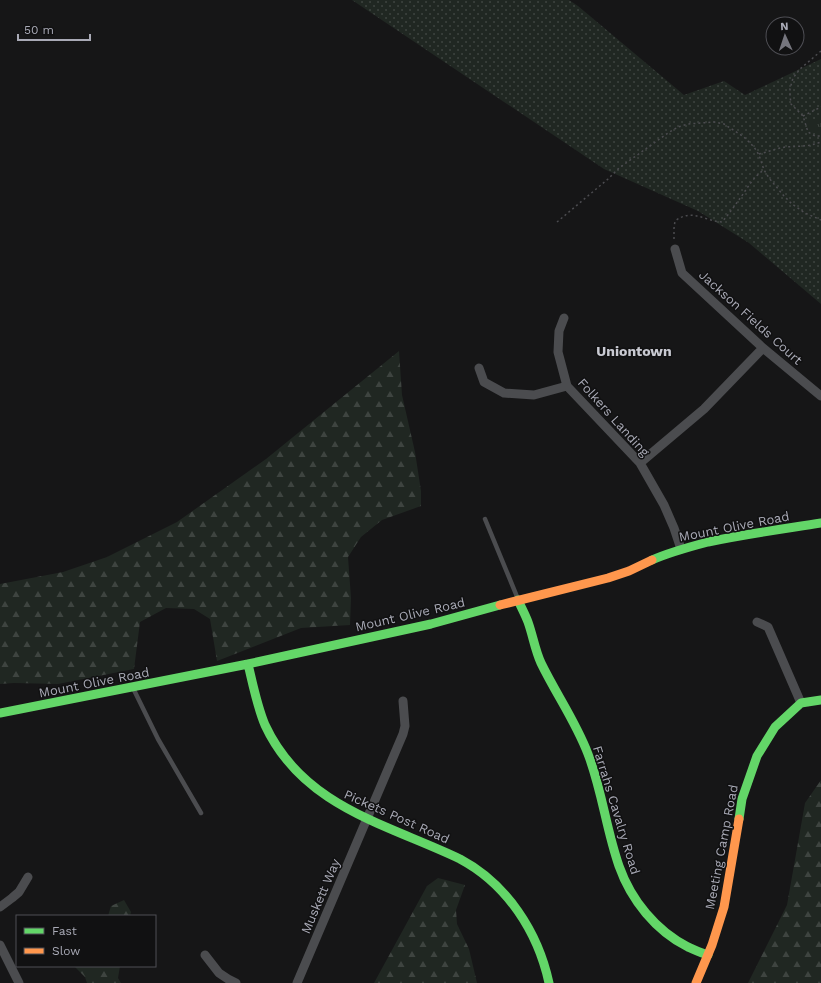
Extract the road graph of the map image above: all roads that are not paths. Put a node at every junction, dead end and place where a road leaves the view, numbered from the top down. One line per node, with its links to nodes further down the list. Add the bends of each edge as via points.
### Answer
1 (675, 249): 3 (street, Jackson Fields Court, via 682,272)
2 (564, 318): 5 (street, Folkers Landing, via 559,331 558,352)
3 (763, 348): 6 (street, Jackson Fields Court); 7 (street, via 704,409)
4 (479, 368): 5 (street, via 484,382 504,393 534,396)
5 (567, 386): 7 (street, Folkers Landing)
6 (821, 396)
7 (640, 463): 10 (street, Folkers Landing, via 664,505)
8 (485, 519): 11 (lane)
9 (821, 523): 10 (street, Mount Olive Road, via 736,536)
10 (681, 549): 11 (street, Mount Olive Road, via 608,578)
11 (518, 600): 13 (street, Mount Olive Road, via 437,622); 25 (street, Farrahs Cavalry Road, via 541,661 588,755 617,858 628,886 643,909 672,937)
12 (757, 622): 17 (street, via 768,627)
13 (248, 664): 14 (street, Mount Olive Road); 20 (street, Pickets Post Road, via 261,716 286,758 304,779 322,794)
14 (133, 688): 18 (street, Mount Olive Road); 19 (lane, via 158,739)
15 (821, 700): 17 (street)
16 (403, 701): 20 (street, Muskett Way, via 403,734)
17 (801, 703): 25 (street, Meeting Camp Road, via 775,726 757,756 749,777 742,799 724,907)
18 (0, 713)
19 (200, 813)
20 (366, 819): 28 (street, Muskett Way); 29 (street, Pickets Post Road, via 457,858 477,870 502,891 533,936)
21 (28, 877): 22 (street, via 19,892)
22 (0, 906)
23 (0, 945): 26 (street)
24 (205, 955): 27 (street, via 219,973)
25 (708, 955): 30 (street, Meeting Camp Road)
26 (19, 983)
27 (236, 983)
28 (297, 983)
29 (549, 983)
30 (696, 983)

